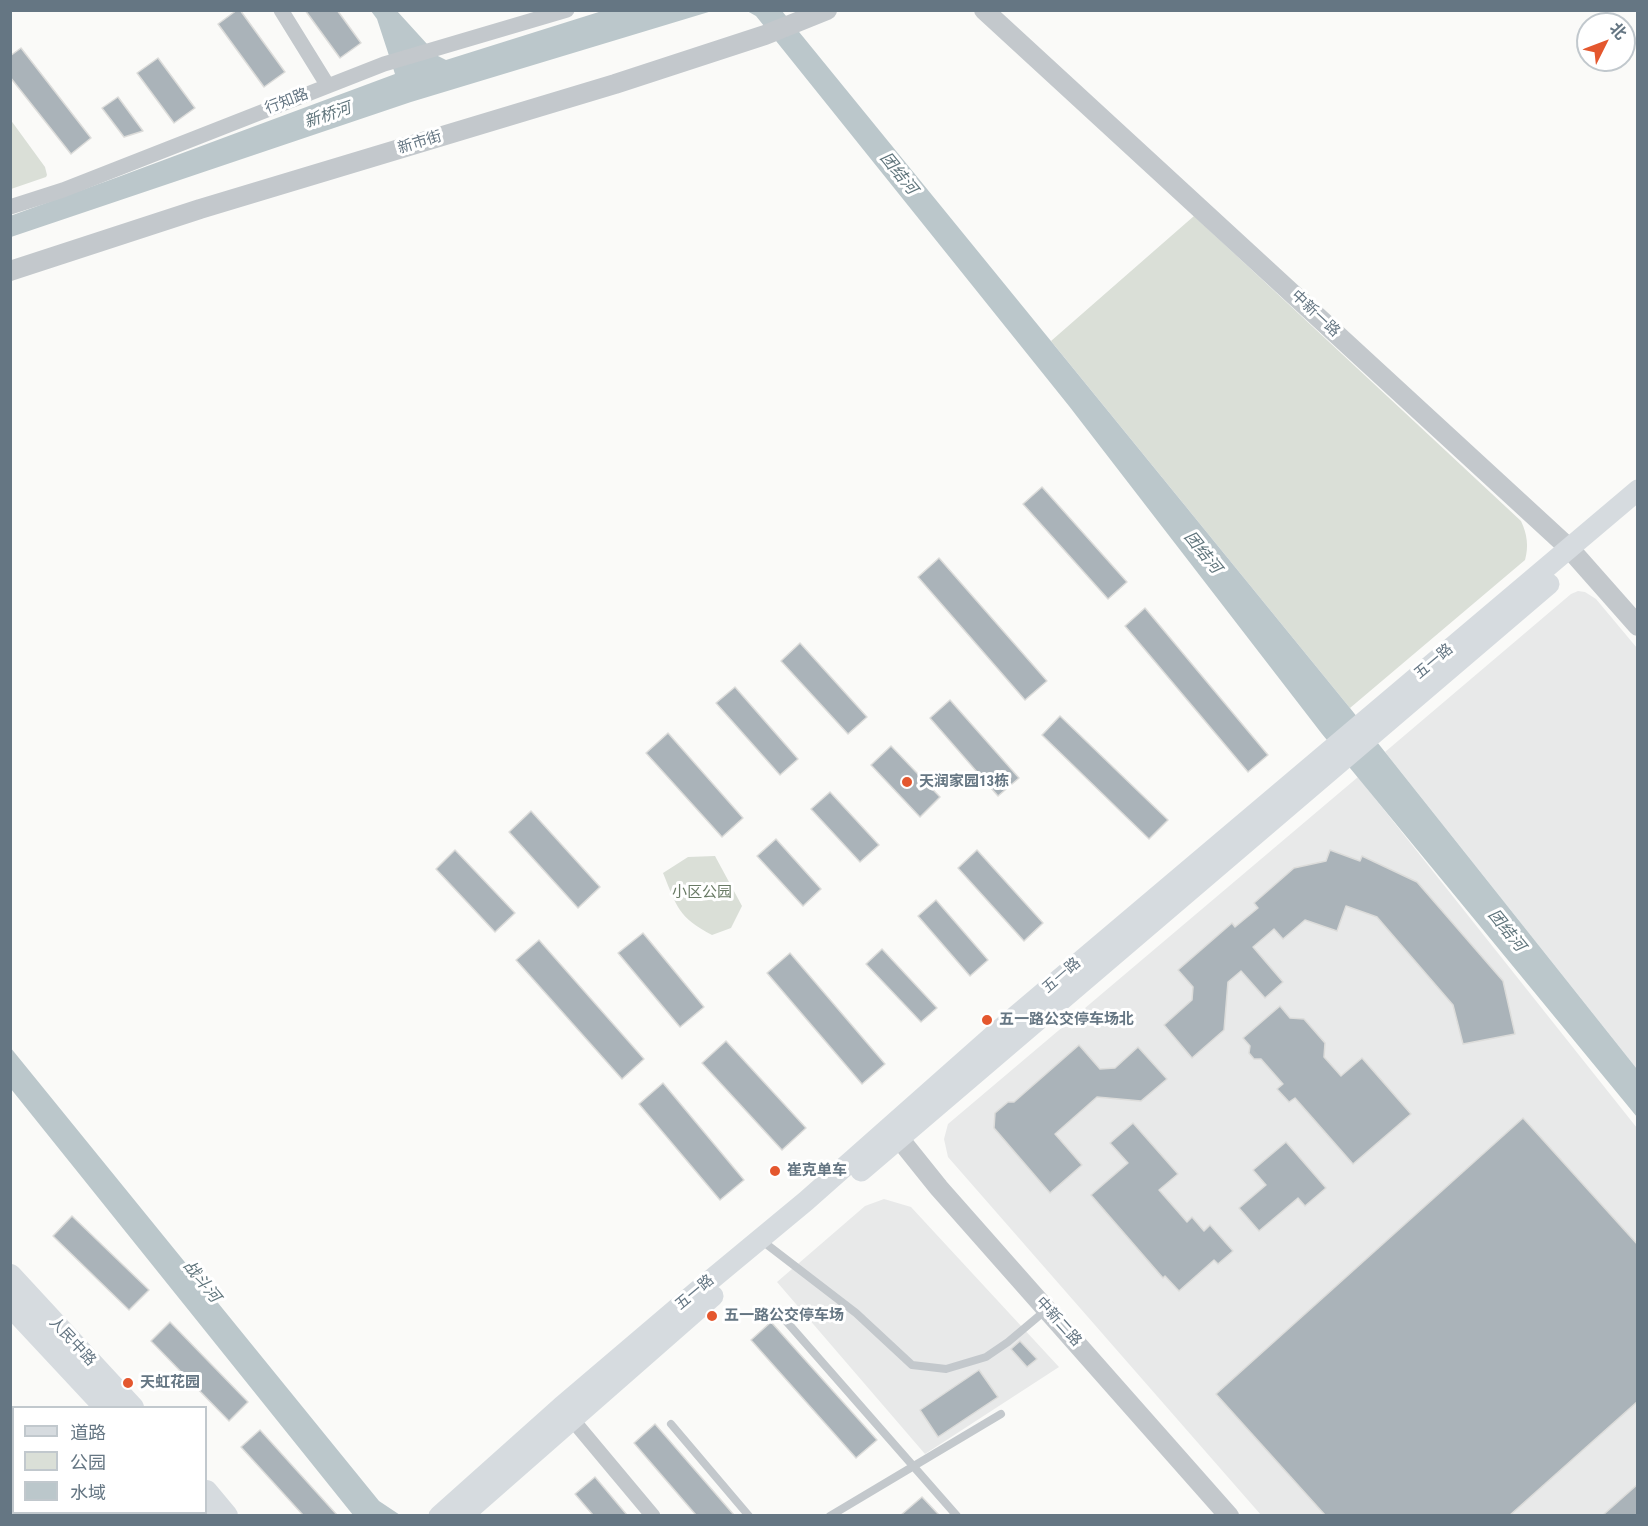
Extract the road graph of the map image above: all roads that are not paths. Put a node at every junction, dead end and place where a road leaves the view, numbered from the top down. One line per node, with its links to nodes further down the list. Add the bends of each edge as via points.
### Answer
1 (281, 10): 5 (street)
2 (567, 10): 5 (street, 行知路, via 384,63)
3 (827, 10): 7 (street, 新市街, via 765,35 604,87 200,209)
4 (984, 10): 10 (street, 中新一路)
5 (328, 86): 6 (street, 行知路)
6 (10, 207)
7 (10, 271)
8 (1638, 490): 10 (main road, 五一路)
9 (1638, 507): 10 (main road, 五一路)
10 (1574, 553): 11 (street, 中新一路); 12 (main road, 五一路, via 1330,761 1111,934)
11 (1638, 626)
12 (894, 1133): 13 (main road, 五一路); 16 (street, 中新二路); 27 (main road, 五一路)
13 (760, 1239): 16 (lane, via 856,1313 912,1365 946,1369 986,1357); 20 (main road, 五一路)
14 (10, 1276): 19 (main road, 人民中路)
15 (10, 1304): 18 (main road, 人民中路)
16 (1047, 1309): 32 (street, 中新二路)
17 (786, 1321): 23 (lane)
18 (106, 1406)
19 (131, 1406)
20 (561, 1407): 26 (main road, 五一路); 28 (street)
21 (1001, 1414): 23 (lane)
22 (671, 1424): 29 (lane)
23 (914, 1466): 30 (lane); 31 (lane)
24 (207, 1493): 25 (main road)
25 (226, 1515)
26 (439, 1515)
27 (462, 1515)
28 (653, 1515)
29 (749, 1515)
30 (831, 1515)
31 (957, 1515)
32 (1229, 1515)

